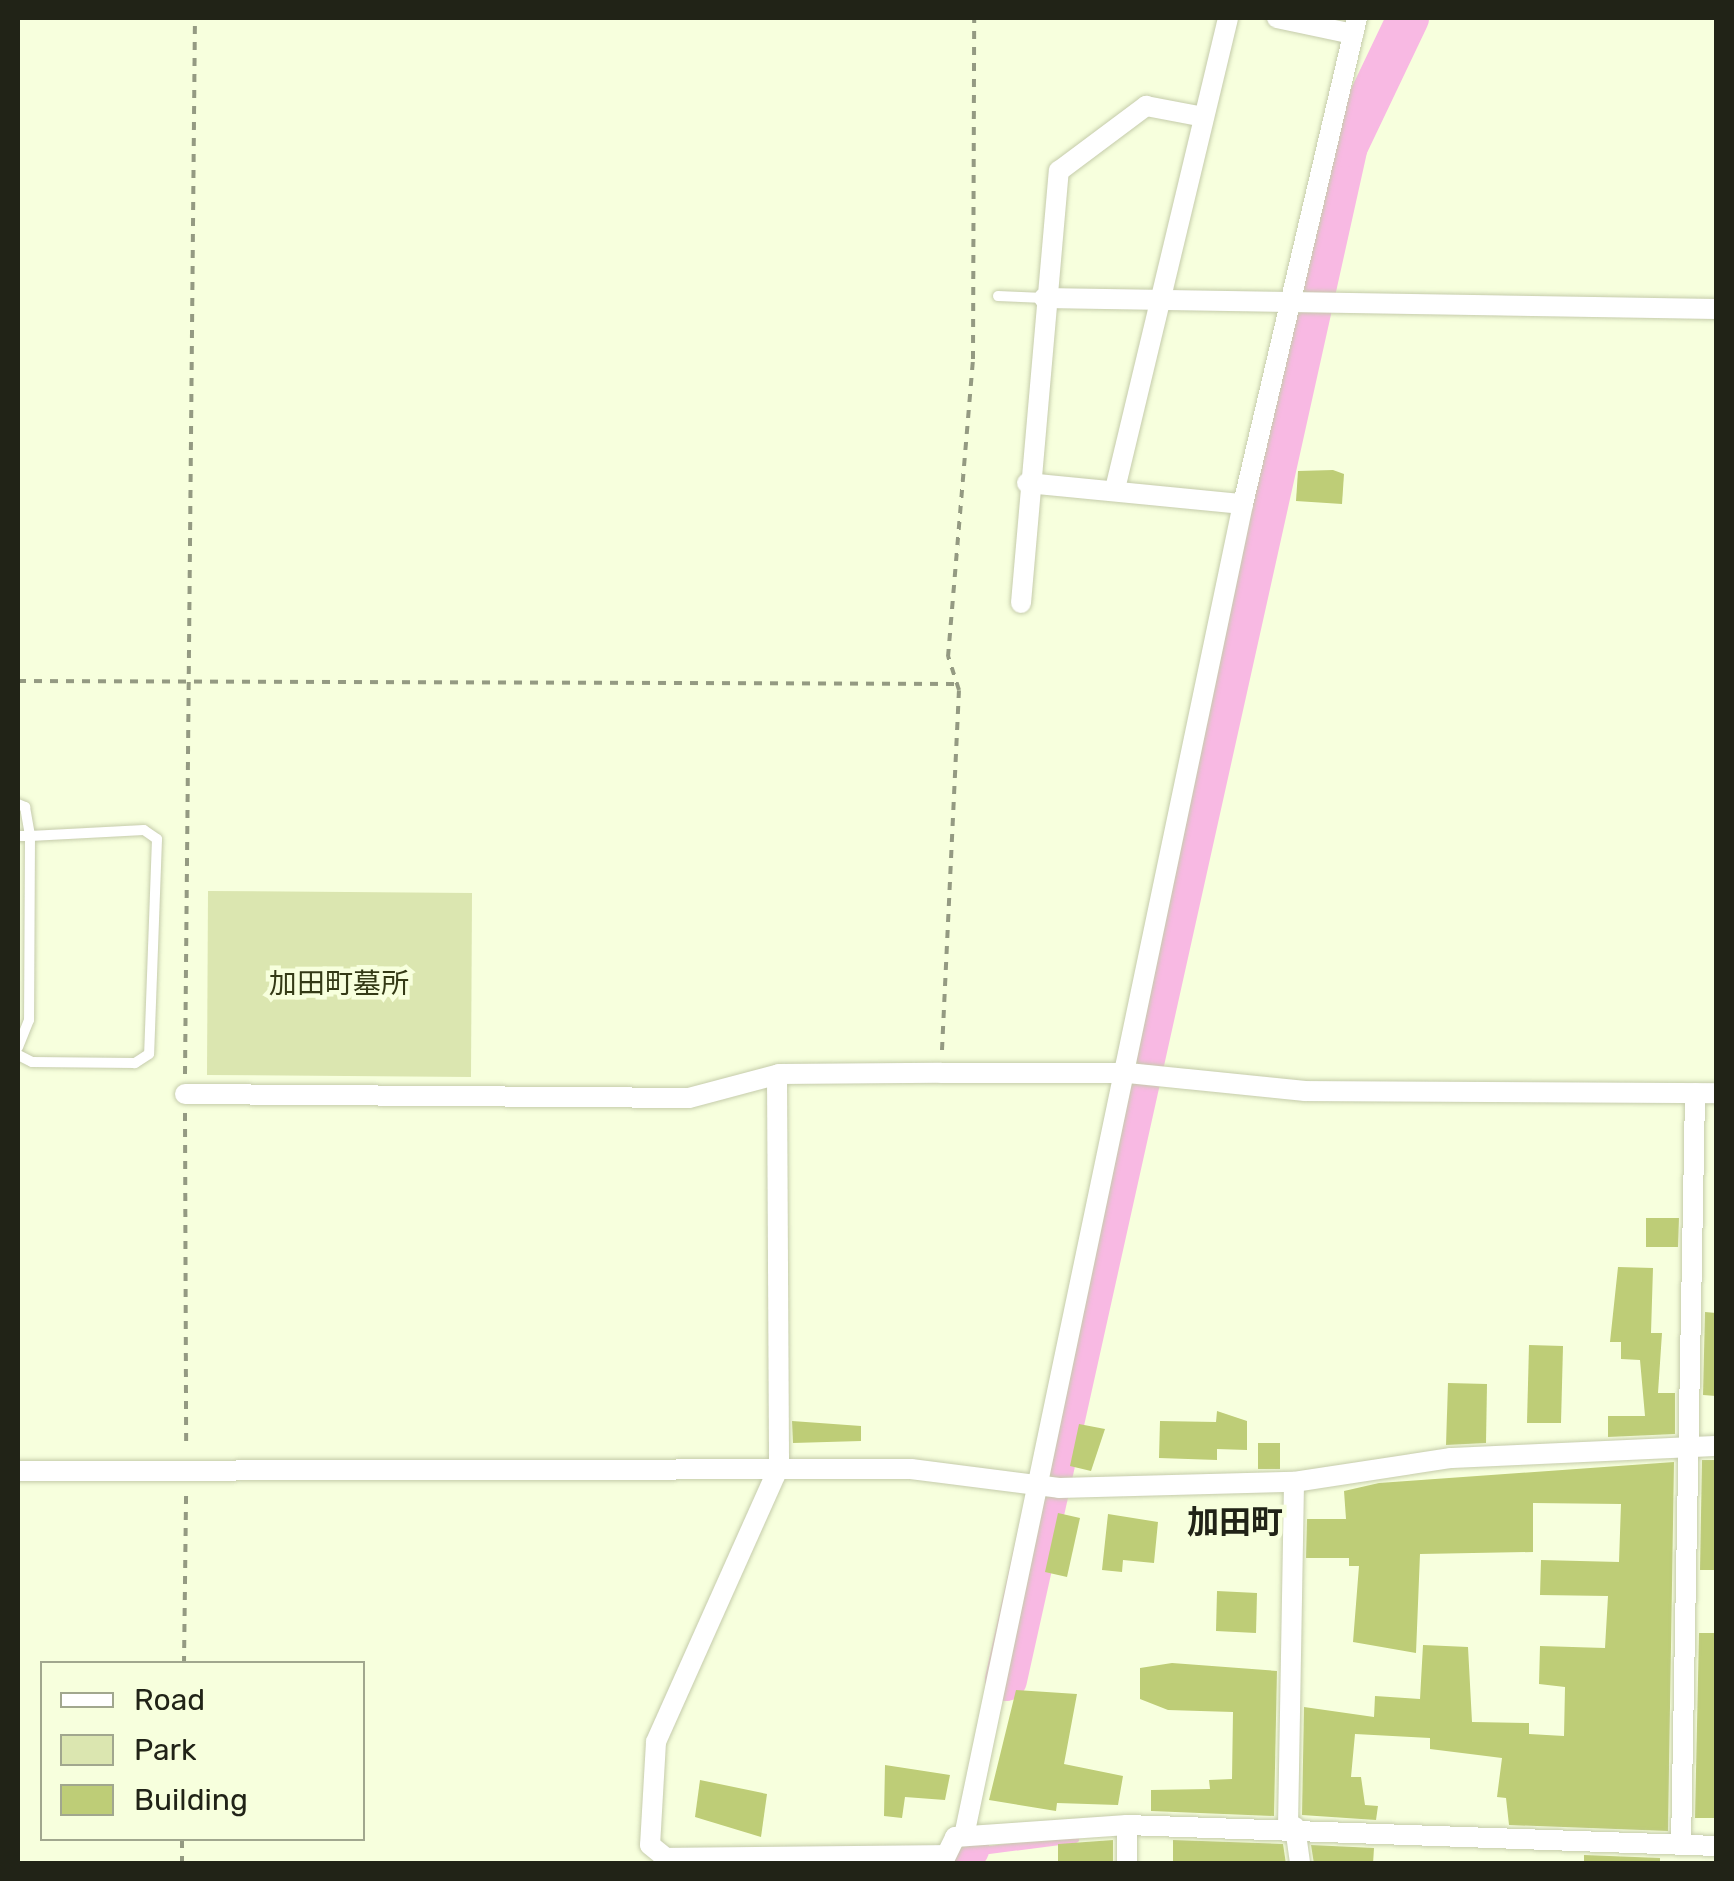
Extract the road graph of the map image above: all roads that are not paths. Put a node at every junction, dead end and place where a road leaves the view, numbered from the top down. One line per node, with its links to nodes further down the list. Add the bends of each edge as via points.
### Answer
1 (1228, 18): 4 (street)
2 (1276, 18): 3 (street)
3 (1355, 26): 8 (street)
4 (1204, 117): 6 (street, via 1146,106 1059,171); 7 (street)
5 (998, 296): 6 (lane)
6 (1044, 298): 7 (street); 10 (street)
7 (1164, 300): 8 (street); 11 (street)
8 (1306, 306): 9 (street); 12 (street)
9 (1716, 308)
10 (1026, 483): 11 (street); 13 (street)
11 (1115, 489): 12 (street)
12 (1243, 504): 20 (street)
13 (1021, 603)
14 (18, 804): 15 (lane, via 25,807)
15 (24, 836): 16 (lane); 18 (lane, via 144,830 157,839 153,1044 135,1063)
16 (23, 931): 17 (lane, via 29,1020)
17 (18, 1046)
18 (18, 1055)
19 (777, 1075): 20 (street); 22 (street, via 689,1098); 25 (street)
20 (1137, 1075): 21 (street, via 1305,1090); 28 (street)
21 (1706, 1093): 24 (street)
22 (185, 1094)
23 (1716, 1446): 24 (street)
24 (1687, 1448): 27 (street, via 1452,1458); 32 (street)
25 (778, 1469): 26 (street); 28 (street, via 911,1470); 33 (street, via 656,1742 650,1845 666,1858)
26 (18, 1471)
27 (1294, 1482): 28 (street); 30 (street)
28 (1045, 1487): 31 (street)
29 (1127, 1825): 30 (street); 31 (street); 34 (street)
30 (1292, 1827): 32 (street); 35 (street)
31 (964, 1836): 33 (street)
32 (1699, 1850)
33 (943, 1859)
34 (1127, 1864)
35 (1300, 1864)

